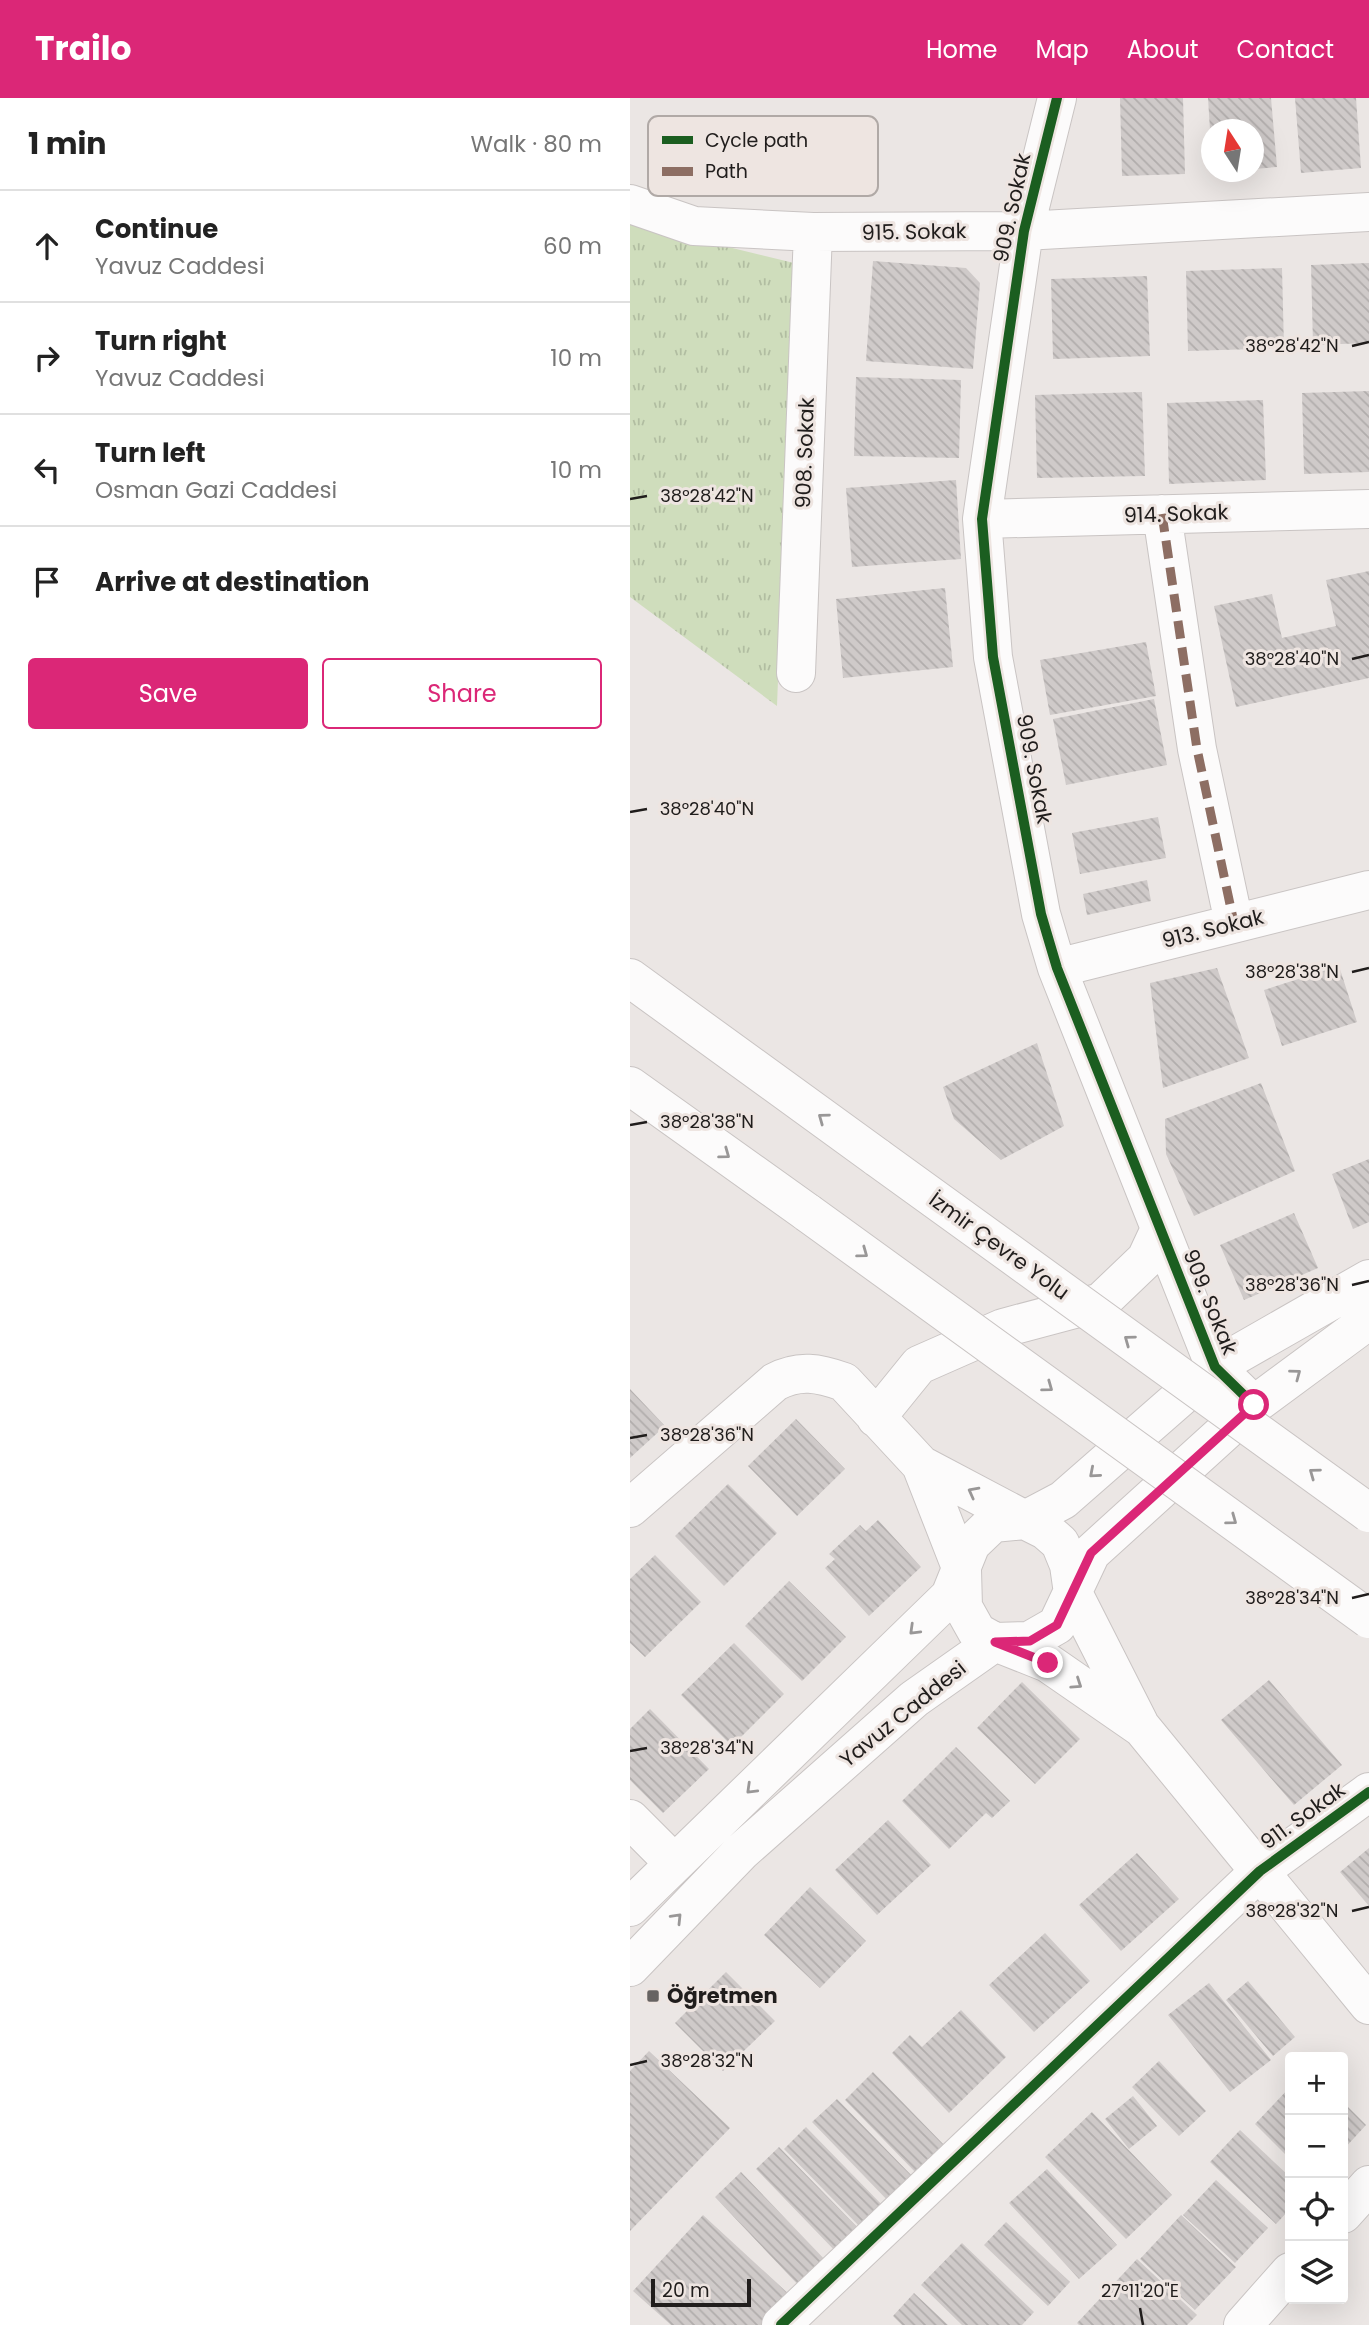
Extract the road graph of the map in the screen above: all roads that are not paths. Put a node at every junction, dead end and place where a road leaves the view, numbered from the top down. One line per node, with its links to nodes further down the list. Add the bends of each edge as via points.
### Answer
1 (1057, 98): 4 (main road, 909. Sokak)
2 (630, 204): 5 (main road, 915. Sokak, via 694,226)
3 (1369, 212): 4 (main road, 915. Sokak)
4 (1024, 230): 5 (main road, 915. Sokak); 8 (main road, 909. Sokak)
5 (813, 232): 9 (main road, 908. Sokak)
6 (1369, 509): 7 (main road, 914. Sokak)
7 (1162, 514): 8 (main road, 914. Sokak); 11 (main road, via 1197,749)
8 (982, 519): 12 (main road, 909. Sokak, via 993,657 1041,914)
9 (796, 673)
10 (1369, 890): 11 (main road, 913. Sokak)
11 (1234, 923): 12 (main road, 913. Sokak)
12 (1057, 968): 15 (main road, 909. Sokak)
13 (630, 978): 23 (main road, İzmir Çevre Yolu, one-way to 13, bridge)
14 (630, 1086): 27 (main road, one-way to 27, bridge)
15 (1160, 1229): 18 (main road, 909. Sokak); 20 (main road, via 1146,1259 1101,1302 1003,1328 919,1364)
16 (1369, 1279): 18 (main road)
17 (1369, 1320): 19 (main road, one-way to 17)
18 (1215, 1367): 19 (main road, 909. Sokak); 24 (main road, one-way to 24, via 1063,1500)
19 (1254, 1405): 26 (main road, via 1091,1553)
20 (876, 1418): 21 (main road); 22 (main road, via 844,1382 805,1372 789,1374 775,1381)
21 (921, 1465): 24 (main road, one-way to 21); 25 (main road)
22 (630, 1508)
23 (1369, 1513)
24 (1025, 1520): 25 (main road, via 993,1523 971,1544); 26 (main road, via 1060,1543)
25 (962, 1570): 28 (main road, via 962,1607 977,1632); 32 (main road, one-way to 32, via 950,1596)
26 (1073, 1592): 28 (main road, via 1057,1625 1030,1641); 29 (main road)
27 (1369, 1619)
28 (995, 1642): 29 (main road, one-way to 29, via 1048,1663); 35 (main road, Yavuz Caddesi, one-way to 28, via 741,1852 914,1699)
29 (1142, 1728): 33 (main road)
30 (1369, 1792): 33 (main road, 911. Sokak)
31 (630, 1819): 32 (main road)
32 (674, 1863): 34 (main road)
33 (1260, 1871): 36 (main road); 40 (main road, 911. Sokak)
34 (630, 1907)
35 (630, 1967)
36 (1369, 2005)
37 (1369, 2185): 38 (main road)
38 (1348, 2208)
39 (1285, 2278): 41 (main road)
40 (781, 2325)
41 (1243, 2325)

